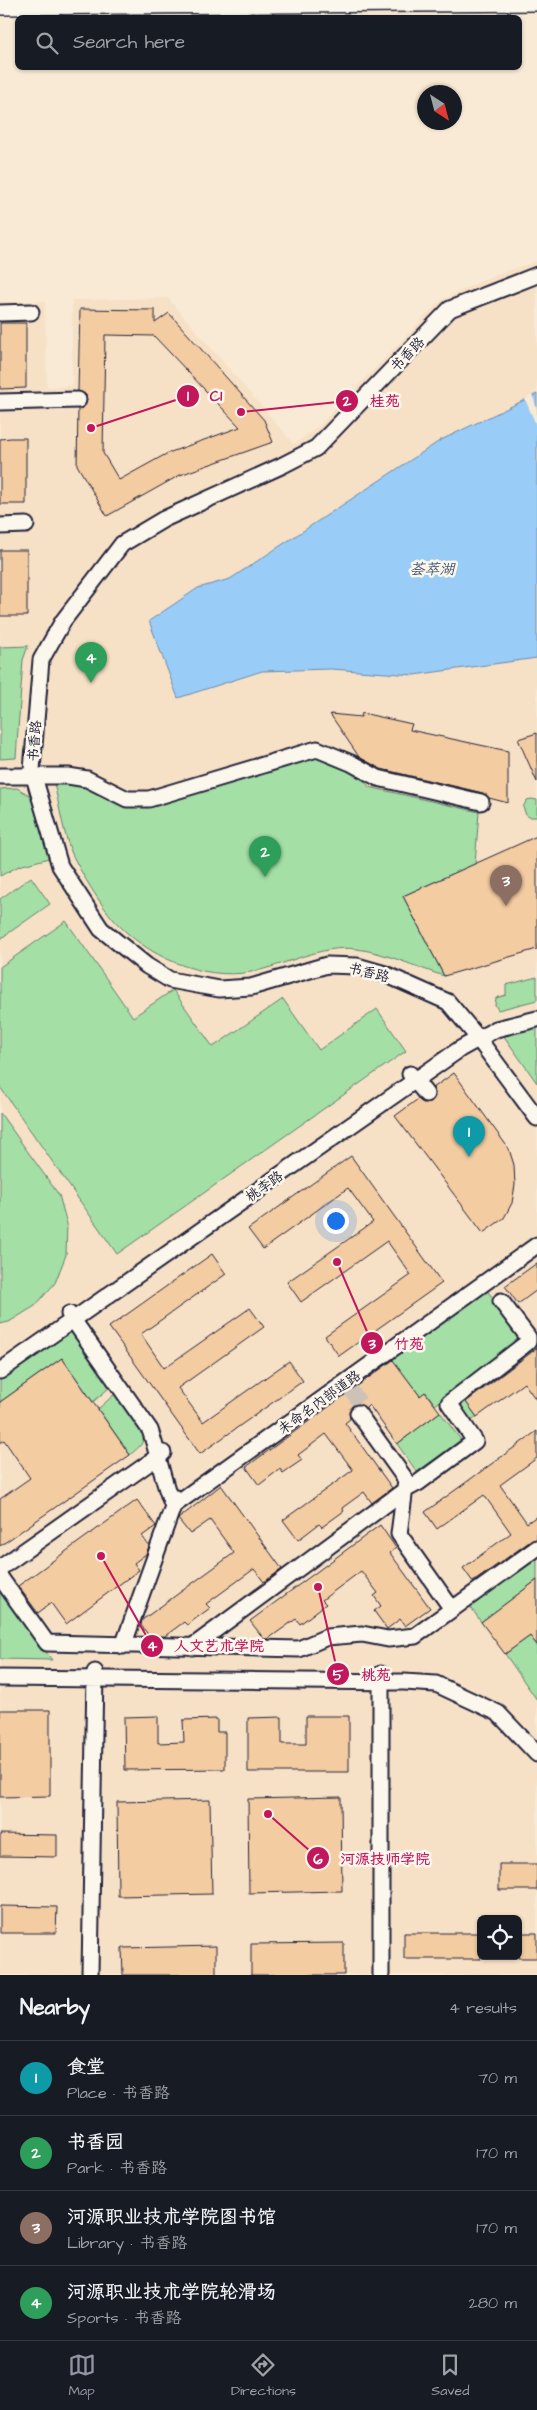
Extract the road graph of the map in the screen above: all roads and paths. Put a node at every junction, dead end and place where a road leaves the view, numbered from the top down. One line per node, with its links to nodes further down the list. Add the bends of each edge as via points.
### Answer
1 (537, 1): 2 (street)
2 (0, 5)
3 (537, 275): 12 (street, 书香路, via 450,309 316,448 164,519 122,544 63,621 41,660 32,770)
4 (537, 283): 12 (street, 书香路, via 455,318 320,454 286,473 168,525 127,550 68,626 48,664 37,768)
5 (30, 312): 6 (street)
6 (0, 313)
7 (78, 400): 8 (street)
8 (0, 402)
9 (26, 525): 10 (street)
10 (0, 526)
11 (0, 776): 12 (street)
12 (39, 778): 13 (street); 14 (street, via 68,776 87,779 127,799 149,799 317,748 378,778); 17 (street, 书香路, via 64,863 105,926 150,961 172,973 220,984 252,982 328,960 358,962 389,969 452,997)
13 (0, 781)
14 (481, 802)
15 (537, 1012): 17 (street, 桃李路, via 494,1023)
16 (537, 1019): 17 (street, 桃李路)
17 (480, 1034): 18 (street, 桃李路); 20 (street, 书香路); 21 (street, 书香路)
18 (413, 1077): 19 (street); 25 (street, 桃李路)
19 (426, 1094)
20 (537, 1105)
21 (537, 1118)
22 (537, 1239): 28 (street, 未命名内部道路)
23 (537, 1245): 28 (street, 未命名内部道路)
24 (501, 1301): 31 (street, via 528,1337 528,1342 450,1402 449,1407 475,1441)
25 (74, 1315): 26 (street, 桃李路); 27 (street, 桃李路); 30 (street, via 150,1430)
26 (0, 1363)
27 (0, 1371)
28 (344, 1386): 32 (street, 未命名内部道路)
29 (361, 1411): 31 (street, via 413,1477)
30 (160, 1455): 32 (street); 34 (street)
31 (410, 1490): 36 (street, via 399,1534); 38 (street)
32 (174, 1502): 37 (street)
33 (537, 1548): 36 (street)
34 (0, 1568)
35 (0, 1577): 37 (street, via 47,1643)
36 (456, 1607): 38 (street, via 415,1636 388,1639 362,1634 327,1637 299,1649)
37 (123, 1646): 38 (street)
38 (198, 1647)
39 (0, 1671): 40 (street)
40 (95, 1675): 41 (street); 42 (street); 45 (street)
41 (0, 1678)
42 (381, 1678): 43 (street, via 436,1675 500,1706); 44 (street, via 436,1684 498,1713); 46 (street)
43 (537, 1744)
44 (537, 1754)
45 (90, 1975)
46 (381, 1975)

